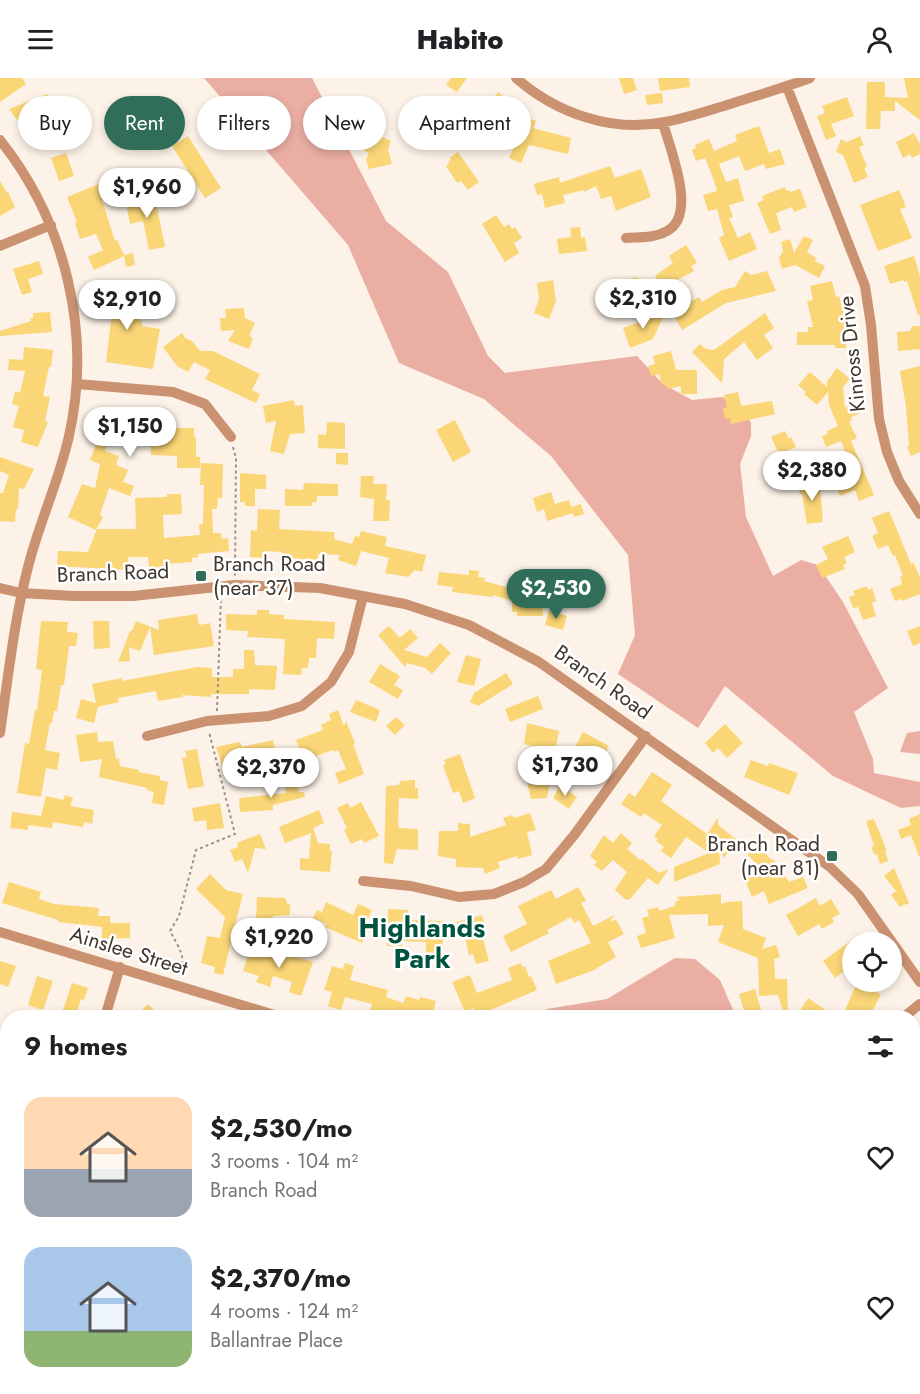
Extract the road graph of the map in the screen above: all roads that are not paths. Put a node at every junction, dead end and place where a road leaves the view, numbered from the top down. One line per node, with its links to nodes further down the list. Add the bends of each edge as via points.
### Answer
1 (516, 78): 4 (street, via 554,105 588,118 625,124)
2 (810, 78): 3 (street)
3 (787, 87): 4 (street); 11 (street, Kinross Drive, via 865,286 879,419 899,481)
4 (663, 123): 7 (street, via 682,193 682,208 669,230)
5 (0, 140): 6 (street, via 16,160)
6 (51, 225): 8 (street); 9 (street, via 62,255 75,318)
7 (626, 238)
8 (0, 246)
9 (77, 384): 10 (street, via 173,392 205,404); 13 (street, via 69,437)
10 (231, 436)
11 (920, 514)
12 (0, 588): 13 (street, Branch Road)
13 (21, 592): 14 (street, Branch Road, via 133,596 235,585 320,588); 15 (street)
14 (363, 596): 16 (street, via 349,652 331,682 302,706 269,716 212,720); 17 (street, Branch Road, via 405,604 469,625 539,662)
15 (0, 733)
16 (147, 736)
17 (646, 736): 18 (street, via 546,869 524,882 494,894 459,897); 21 (street, Branch Road, via 831,867 873,914)
18 (363, 881)
19 (0, 932): 20 (street, Ainslee Street)
20 (120, 968): 22 (street); 23 (street, Ainslee Street)
21 (920, 982)
22 (107, 1010)
23 (258, 1010)

